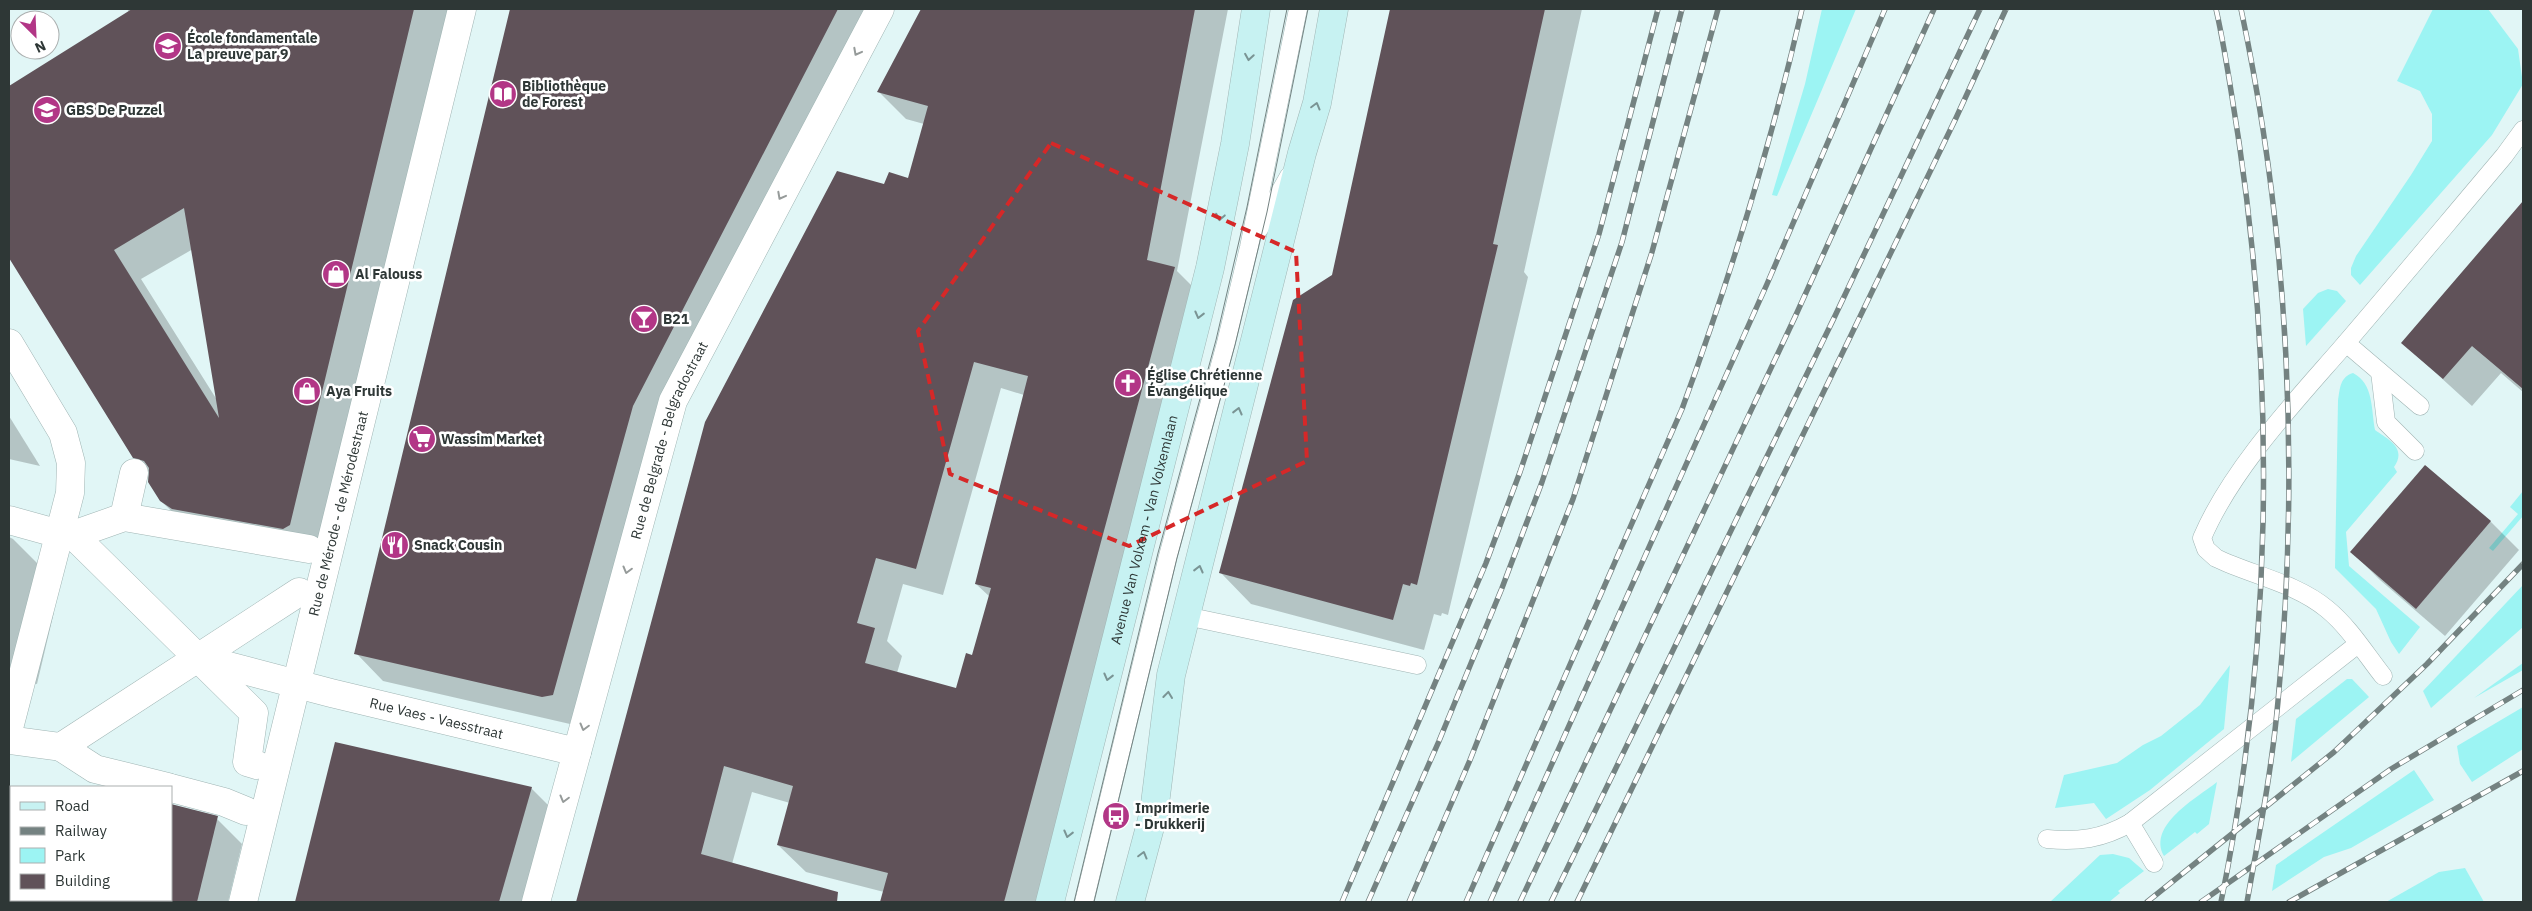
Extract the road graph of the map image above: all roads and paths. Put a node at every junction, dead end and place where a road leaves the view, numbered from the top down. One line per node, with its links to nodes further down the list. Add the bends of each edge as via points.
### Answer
1 (462, 9): 25 (street, Rue de Mérode - de Mérodestraat)
2 (880, 9): 28 (street, Rue de Belgrade - Belgradostraat, one-way to 28, via 673,401)
3 (1256, 9): 38 (main road, Avenue Van Volxem - Van Volxemlaan, one-way to 38, via 1235,144 1210,268)
4 (1298, 9): 8 (lane, Avenue Van Volxem - Van Volxemlaan)
5 (1334, 9): 7 (main road, Avenue Van Volxem - Van Volxemlaan, one-way to 5, via 1317,103)
6 (2523, 130): 10 (lane, via 2504,156 2368,305)
7 (1302, 153): 8 (lane, Avenue Van Volxem - Van Volxemlaan); 20 (main road, Avenue Van Volxem - Van Volxemlaan, one-way to 7)
8 (1249, 247): 39 (lane, Avenue Van Volxem - Van Volxemlaan, via 1166,564)
9 (9, 343): 17 (street, via 63,433 72,463)
10 (2346, 343): 11 (lane); 21 (lane, via 2274,426 2233,484 2202,538 2206,549 2216,558 2307,595 2345,626)
11 (2380, 372): 12 (lane); 13 (lane, via 2386,422)
12 (2420, 406)
13 (2415, 451)
14 (134, 473): 15 (street)
15 (124, 517): 17 (street); 18 (street)
16 (9, 520): 17 (street)
17 (66, 534): 22 (street); 26 (street)
18 (309, 549)
19 (299, 592): 22 (street)
20 (1186, 616): 23 (lane); 40 (main road, Avenue Van Volxem - Van Volxemlaan, one-way to 20, via 1154,812 1171,675)
21 (2358, 644): 24 (lane); 33 (lane)
22 (198, 658): 25 (street, Rue Vaes - Vaesstraat); 27 (street); 29 (street, via 254,713 247,762)
23 (1417, 665)
24 (2383, 676)
25 (296, 684): 28 (street, Rue Vaes - Vaesstraat); 36 (street, Rue de Mérode - de Mérodestraat)
26 (13, 736): 27 (street)
27 (61, 747): 30 (street, via 95,769)
28 (577, 752): 37 (street, Rue de Belgrade - Belgradostraat, one-way to 37)
29 (257, 764)
30 (162, 786)
31 (172, 789): 32 (street, via 224,802)
32 (246, 812)
33 (2130, 823): 34 (lane, via 2110,834 2089,840); 35 (lane)
34 (2047, 839)
35 (2154, 863)
36 (243, 902)
37 (536, 902)
38 (1050, 902)
39 (1084, 902)
40 (1130, 902)

